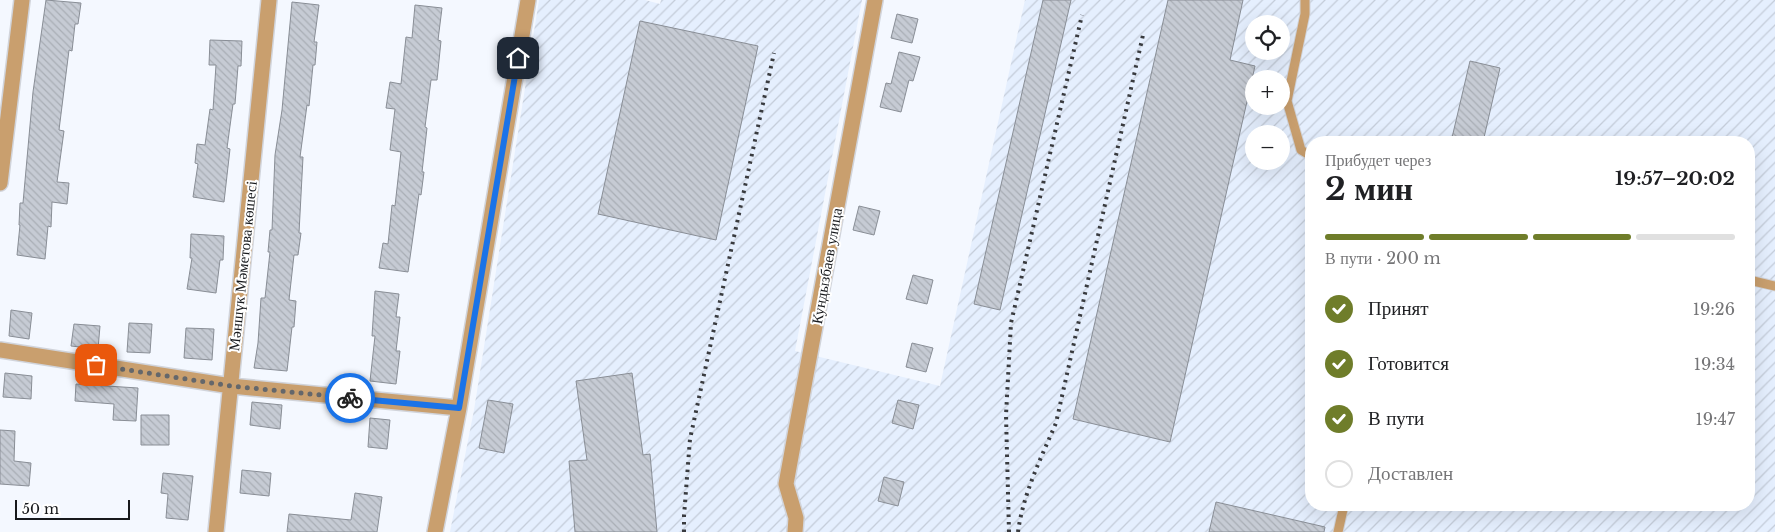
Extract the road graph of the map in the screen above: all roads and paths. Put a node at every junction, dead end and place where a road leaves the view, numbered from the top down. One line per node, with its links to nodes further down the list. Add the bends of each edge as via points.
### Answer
1 (22, 0): 7 (street)
2 (269, 0): 11 (street, Мәншүк Мәметова көшесі)
3 (528, 0): 12 (street)
4 (875, 0): 16 (street, Кундызбаев улица, via 786,484 796,518)
5 (1305, 0): 6 (lane, via 1287,101 1301,150)
6 (1305, 152)
7 (0, 183)
8 (1755, 281): 9 (lane)
9 (1775, 286)
10 (0, 350): 11 (street)
11 (231, 386): 12 (street); 14 (street, Мәншүк Мәметова көшесі)
12 (459, 408): 15 (street)
13 (1343, 511): 17 (lane)
14 (216, 532)
15 (435, 532)
16 (795, 532)
17 (1338, 532)

